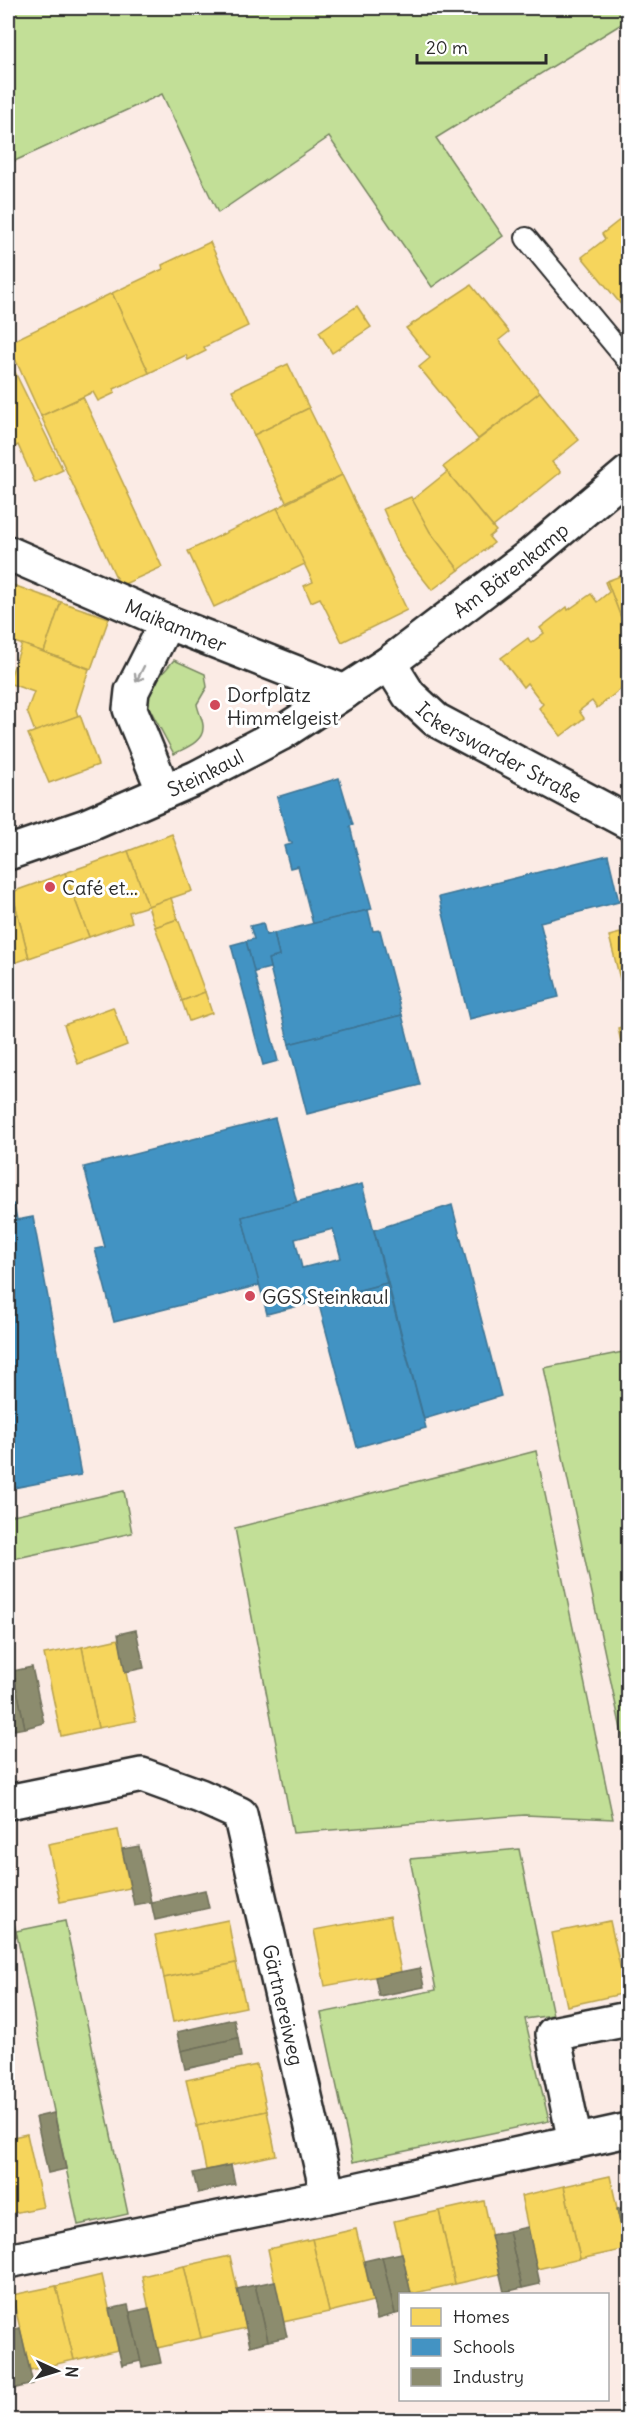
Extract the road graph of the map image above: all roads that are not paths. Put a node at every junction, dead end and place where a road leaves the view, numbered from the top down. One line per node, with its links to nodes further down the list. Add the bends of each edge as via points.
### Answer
1 (526, 238): 2 (lane)
2 (628, 361)
3 (628, 473): 6 (street, Am Bärenkamp, via 532,554)
4 (8, 553): 5 (street, Maikammer)
5 (167, 622): 7 (street, Maikammer); 8 (street, one-way to 8, via 132,691 130,709)
6 (389, 663): 7 (street, Steinkaul); 9 (street, Ickerswarder Straße, via 409,695 436,720)
7 (345, 692): 8 (street, Steinkaul, via 280,734)
8 (164, 792): 10 (street, Steinkaul, via 86,826)
9 (628, 822)
10 (8, 853)
11 (8, 1802): 15 (street, Gärtnereiweg, via 142,1775 240,1814)
12 (628, 2019): 14 (street, via 553,2034)
13 (628, 2130): 14 (street)
14 (575, 2142): 15 (street)
15 (328, 2196): 16 (street)
16 (8, 2261)

